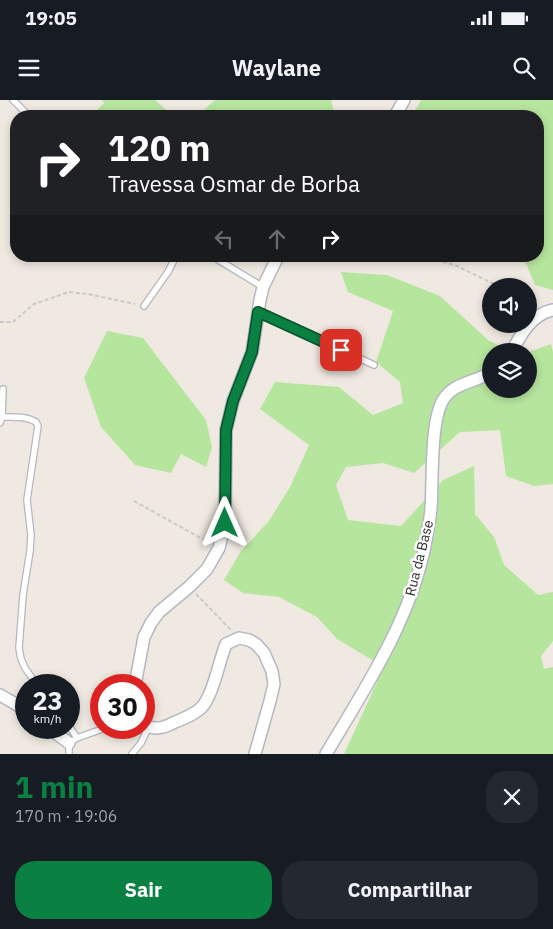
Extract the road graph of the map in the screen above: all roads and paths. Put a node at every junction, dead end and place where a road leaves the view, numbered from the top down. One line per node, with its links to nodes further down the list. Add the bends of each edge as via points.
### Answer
1 (13, 100): 2 (lane)
2 (23, 110)
3 (173, 262): 9 (lane)
4 (222, 262): 8 (lane)
5 (275, 262): 8 (street)
6 (444, 262): 7 (path)
7 (482, 278)
8 (263, 287): 11 (street)
9 (144, 306): 12 (path, via 69,292 34,304 13,322)
10 (553, 310): 13 (street, via 537,316)
11 (258, 312): 14 (lane); 19 (street, via 252,352 233,401 226,430 225,523)
12 (0, 322)
13 (516, 343)
14 (374, 365)
15 (482, 376): 32 (street, Rua da Base, via 454,388 441,405 435,425 431,510 409,600 389,646)
16 (3, 389): 17 (lane)
17 (1, 420): 22 (lane, via 31,419 38,426 27,500 31,535 20,648 21,659)
18 (134, 502): 19 (path)
19 (219, 548): 20 (street, via 206,570)
20 (189, 587): 21 (path); 23 (street, via 151,622 144,637)
21 (239, 638): 26 (street, via 226,644 209,694 200,709 168,726); 31 (street, via 256,644 264,653 274,684)
22 (29, 674)
23 (138, 674)
24 (0, 695): 25 (street)
25 (15, 704)
26 (155, 726)
27 (90, 736): 29 (lane)
28 (142, 739): 30 (lane)
29 (72, 745)
30 (132, 754)
31 (255, 754)
32 (326, 754)

